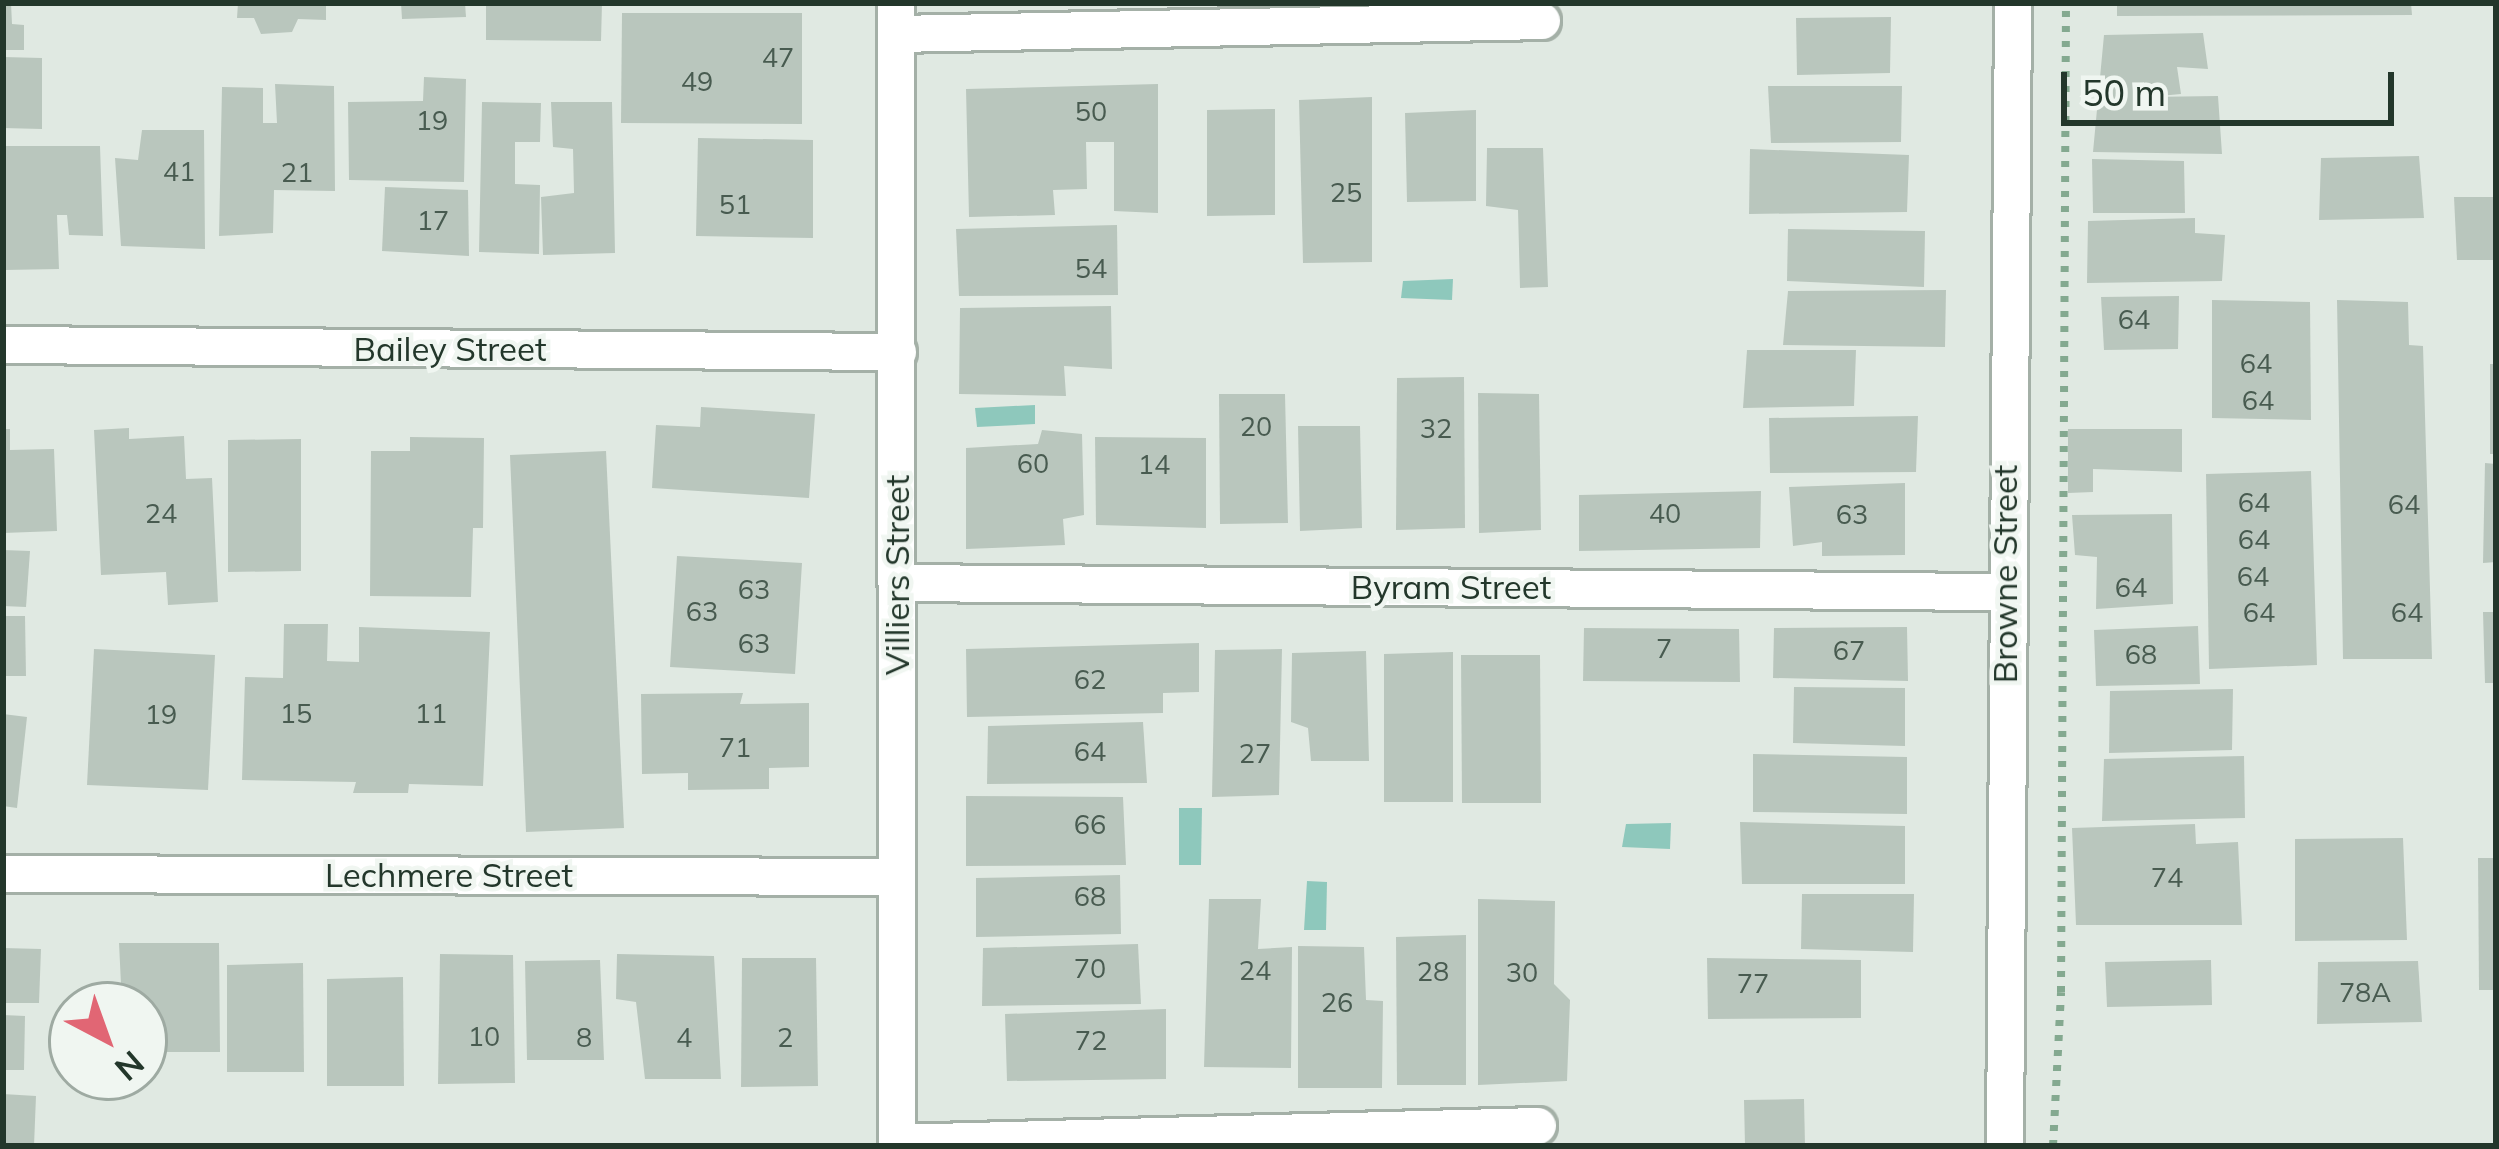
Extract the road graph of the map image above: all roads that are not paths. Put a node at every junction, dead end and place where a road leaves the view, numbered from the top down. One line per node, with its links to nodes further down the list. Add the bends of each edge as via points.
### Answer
1 (2013, 3): 7 (street, Browne Street)
2 (897, 19): 3 (street); 5 (street, Villiers Street)
3 (1542, 20)
4 (3, 345): 5 (street, Bailey Street)
5 (898, 352): 6 (street, Villiers Street)
6 (898, 583): 7 (street, Byram Street); 9 (street, Villiers Street)
7 (2004, 592): 12 (street, Browne Street)
8 (3, 874): 9 (street, Lechmere Street)
9 (896, 877): 11 (street, Villiers Street)
10 (1538, 1126): 11 (street)
11 (897, 1145)
12 (2006, 1146)

